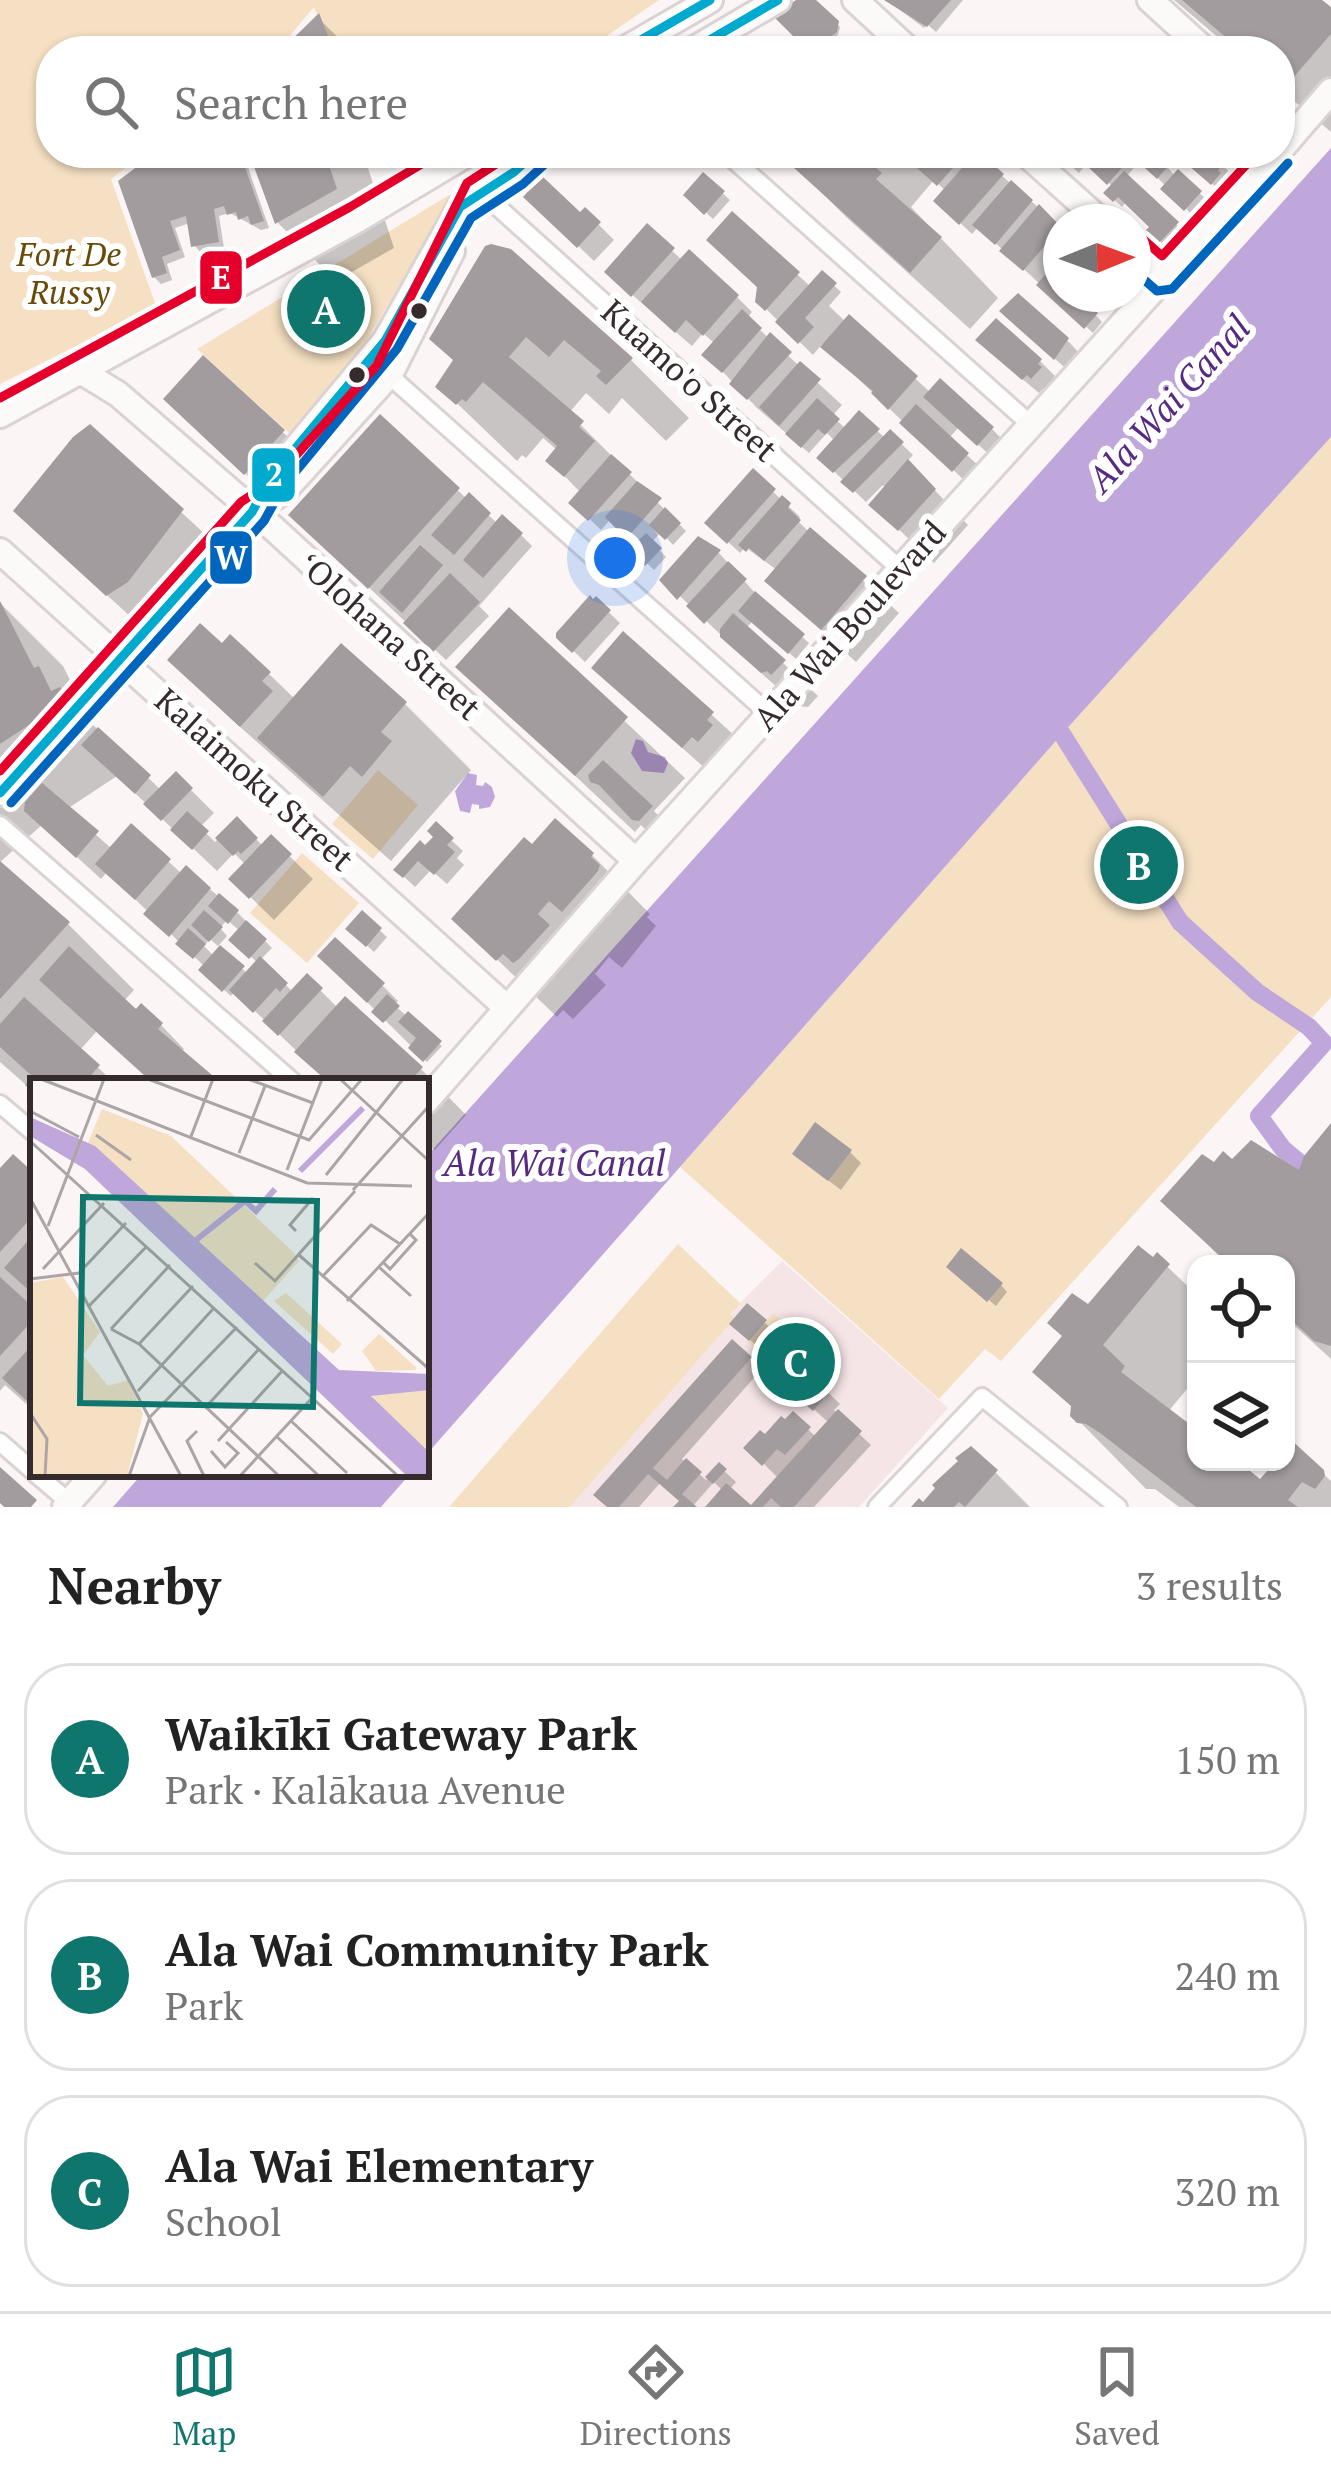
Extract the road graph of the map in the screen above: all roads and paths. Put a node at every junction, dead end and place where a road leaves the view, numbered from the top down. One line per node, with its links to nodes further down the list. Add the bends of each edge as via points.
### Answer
1 (710, 0): 5 (main road)
2 (778, 0): 6 (main road)
3 (855, 0): 7 (main road)
4 (1150, 0): 8 (main road)
5 (648, 36)
6 (717, 36)
7 (894, 36)
8 (1190, 36)
9 (1331, 95): 10 (main road, Ala Wai Boulevard)
10 (1295, 127)
11 (445, 168): 22 (main road)
12 (498, 168): 17 (main road)
13 (518, 168): 17 (main road)
14 (743, 168): 24 (street)
15 (1042, 168): 18 (main road)
16 (1257, 168): 20 (main road, Ala Wai Boulevard)
17 (480, 191): 21 (main road, via 460,207); 27 (street, Kuamo'o Street)
18 (1082, 204)
19 (1151, 266): 20 (main road)
20 (1163, 277): 24 (main road, Ala Wai Boulevard)
21 (380, 368): 25 (main road, via 284,491); 29 (street)
22 (82, 372): 23 (main road); 25 (main road, ʻOlohana Street)
23 (0, 415)
24 (1029, 423): 27 (main road, Ala Wai Boulevard)
25 (252, 512): 28 (main road); 32 (main road, ʻOlohana Street)
26 (0, 551): 28 (main road, Kalaimoku Street)
27 (900, 569): 29 (main road, Ala Wai Boulevard)
28 (120, 658): 30 (main road); 33 (main road, Kalaimoku Street)
29 (769, 714): 32 (main road, Ala Wai Boulevard)
30 (0, 793)
31 (0, 825): 34 (street)
32 (636, 861): 33 (main road, Ala Wai Boulevard)
33 (507, 1008): 35 (main road, Ala Wai Boulevard)
34 (289, 1078)
35 (429, 1098)
36 (0, 1103): 37 (street)
37 (30, 1129)
38 (0, 1442): 39 (street)
39 (30, 1469)
40 (39, 1477): 42 (street)
41 (91, 1477): 42 (main road)
42 (67, 1505)
43 (877, 1507): 44 (street, via 982,1397)
44 (1118, 1507)

